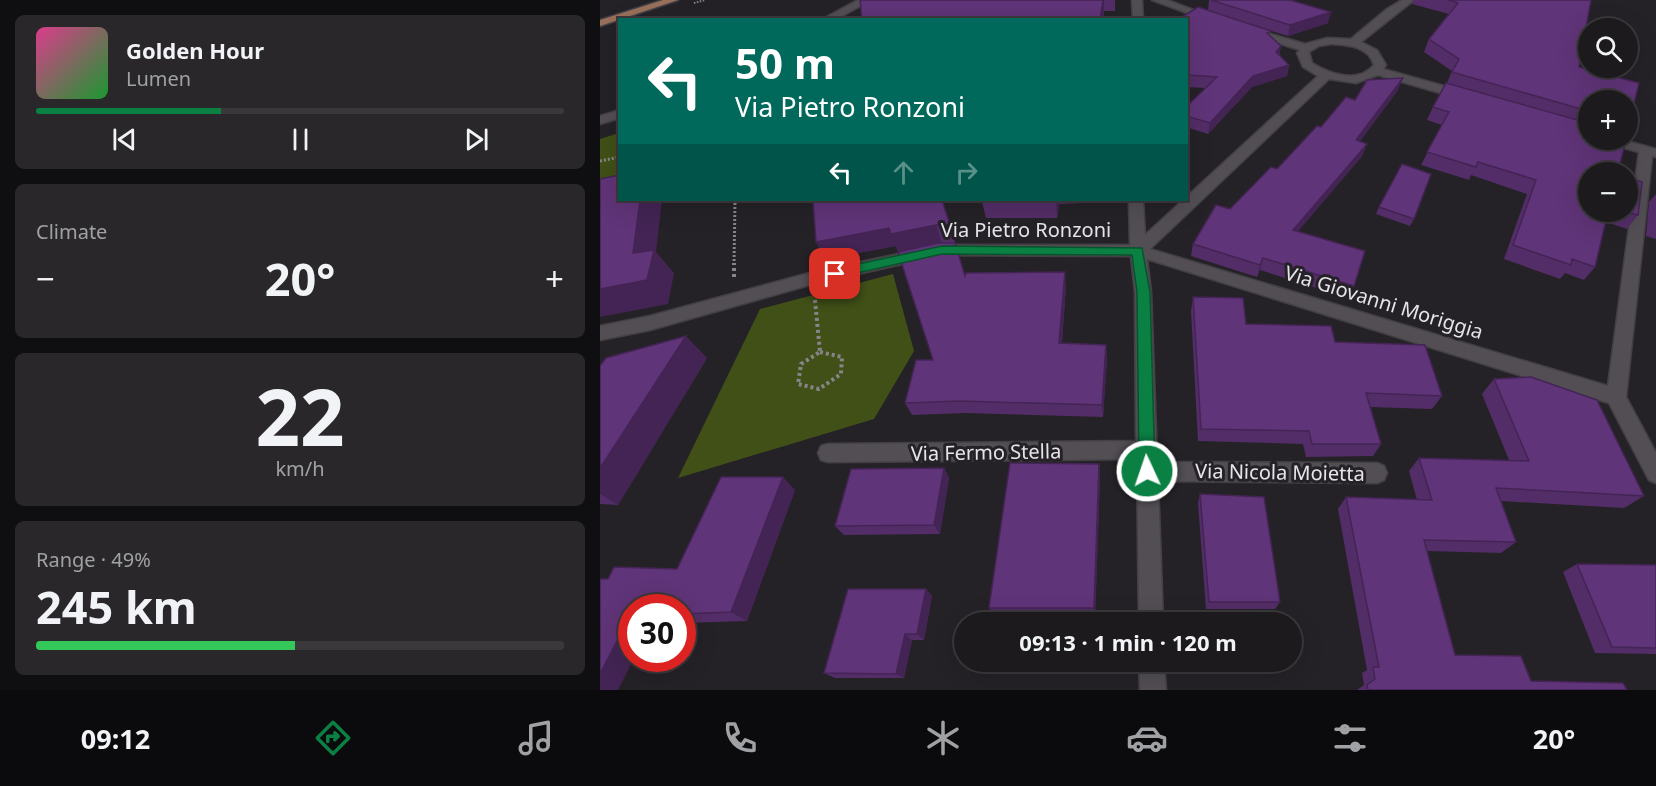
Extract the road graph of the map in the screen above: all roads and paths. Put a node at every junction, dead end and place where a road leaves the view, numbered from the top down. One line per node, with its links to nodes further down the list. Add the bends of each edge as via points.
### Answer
1 (638, 0): 7 (main road)
2 (673, 0): 11 (main road)
3 (866, 0): 8 (street)
4 (1137, 0): 9 (street)
5 (1157, 0): 10 (street)
6 (1409, 0): 13 (street)
7 (600, 12)
8 (830, 18)
9 (1138, 18)
10 (1224, 22)
11 (600, 23)
12 (1235, 26): 14 (street)
13 (1353, 43): 14 (street, via 1331,41); 15 (street, via 1374,52 1380,65)
14 (1306, 48): 16 (street, via 1303,54 1307,65)
15 (1377, 71): 16 (street, via 1349,79); 17 (street)
16 (1326, 75): 25 (street)
17 (1479, 100)
18 (618, 115): 19 (street)
19 (600, 120)
20 (1651, 152): 30 (street)
21 (618, 157): 22 (path)
22 (600, 161)
23 (735, 201): 27 (path)
24 (1136, 201): 25 (street)
25 (1138, 251): 26 (street, Via Pietro Ronzoni, via 942,250); 30 (street, Via Giovanni Moriggia); 32 (street, via 1143,292)
26 (813, 278): 27 (street, Via Pietro Ronzoni); 29 (path)
27 (734, 299): 28 (street, Via Pietro Ronzoni)
28 (600, 333)
29 (820, 352): 29 (path, via 801,364 798,384 819,388 841,374 842,357)
30 (1616, 397): 34 (street)
31 (828, 453): 32 (street, Via Fermo Stella)
32 (1146, 460): 33 (street, Via Nicola Moietta); 35 (street)
33 (1377, 473)
34 (1656, 474)
35 (1151, 612)
36 (1152, 672): 37 (street)
37 (1153, 690)

